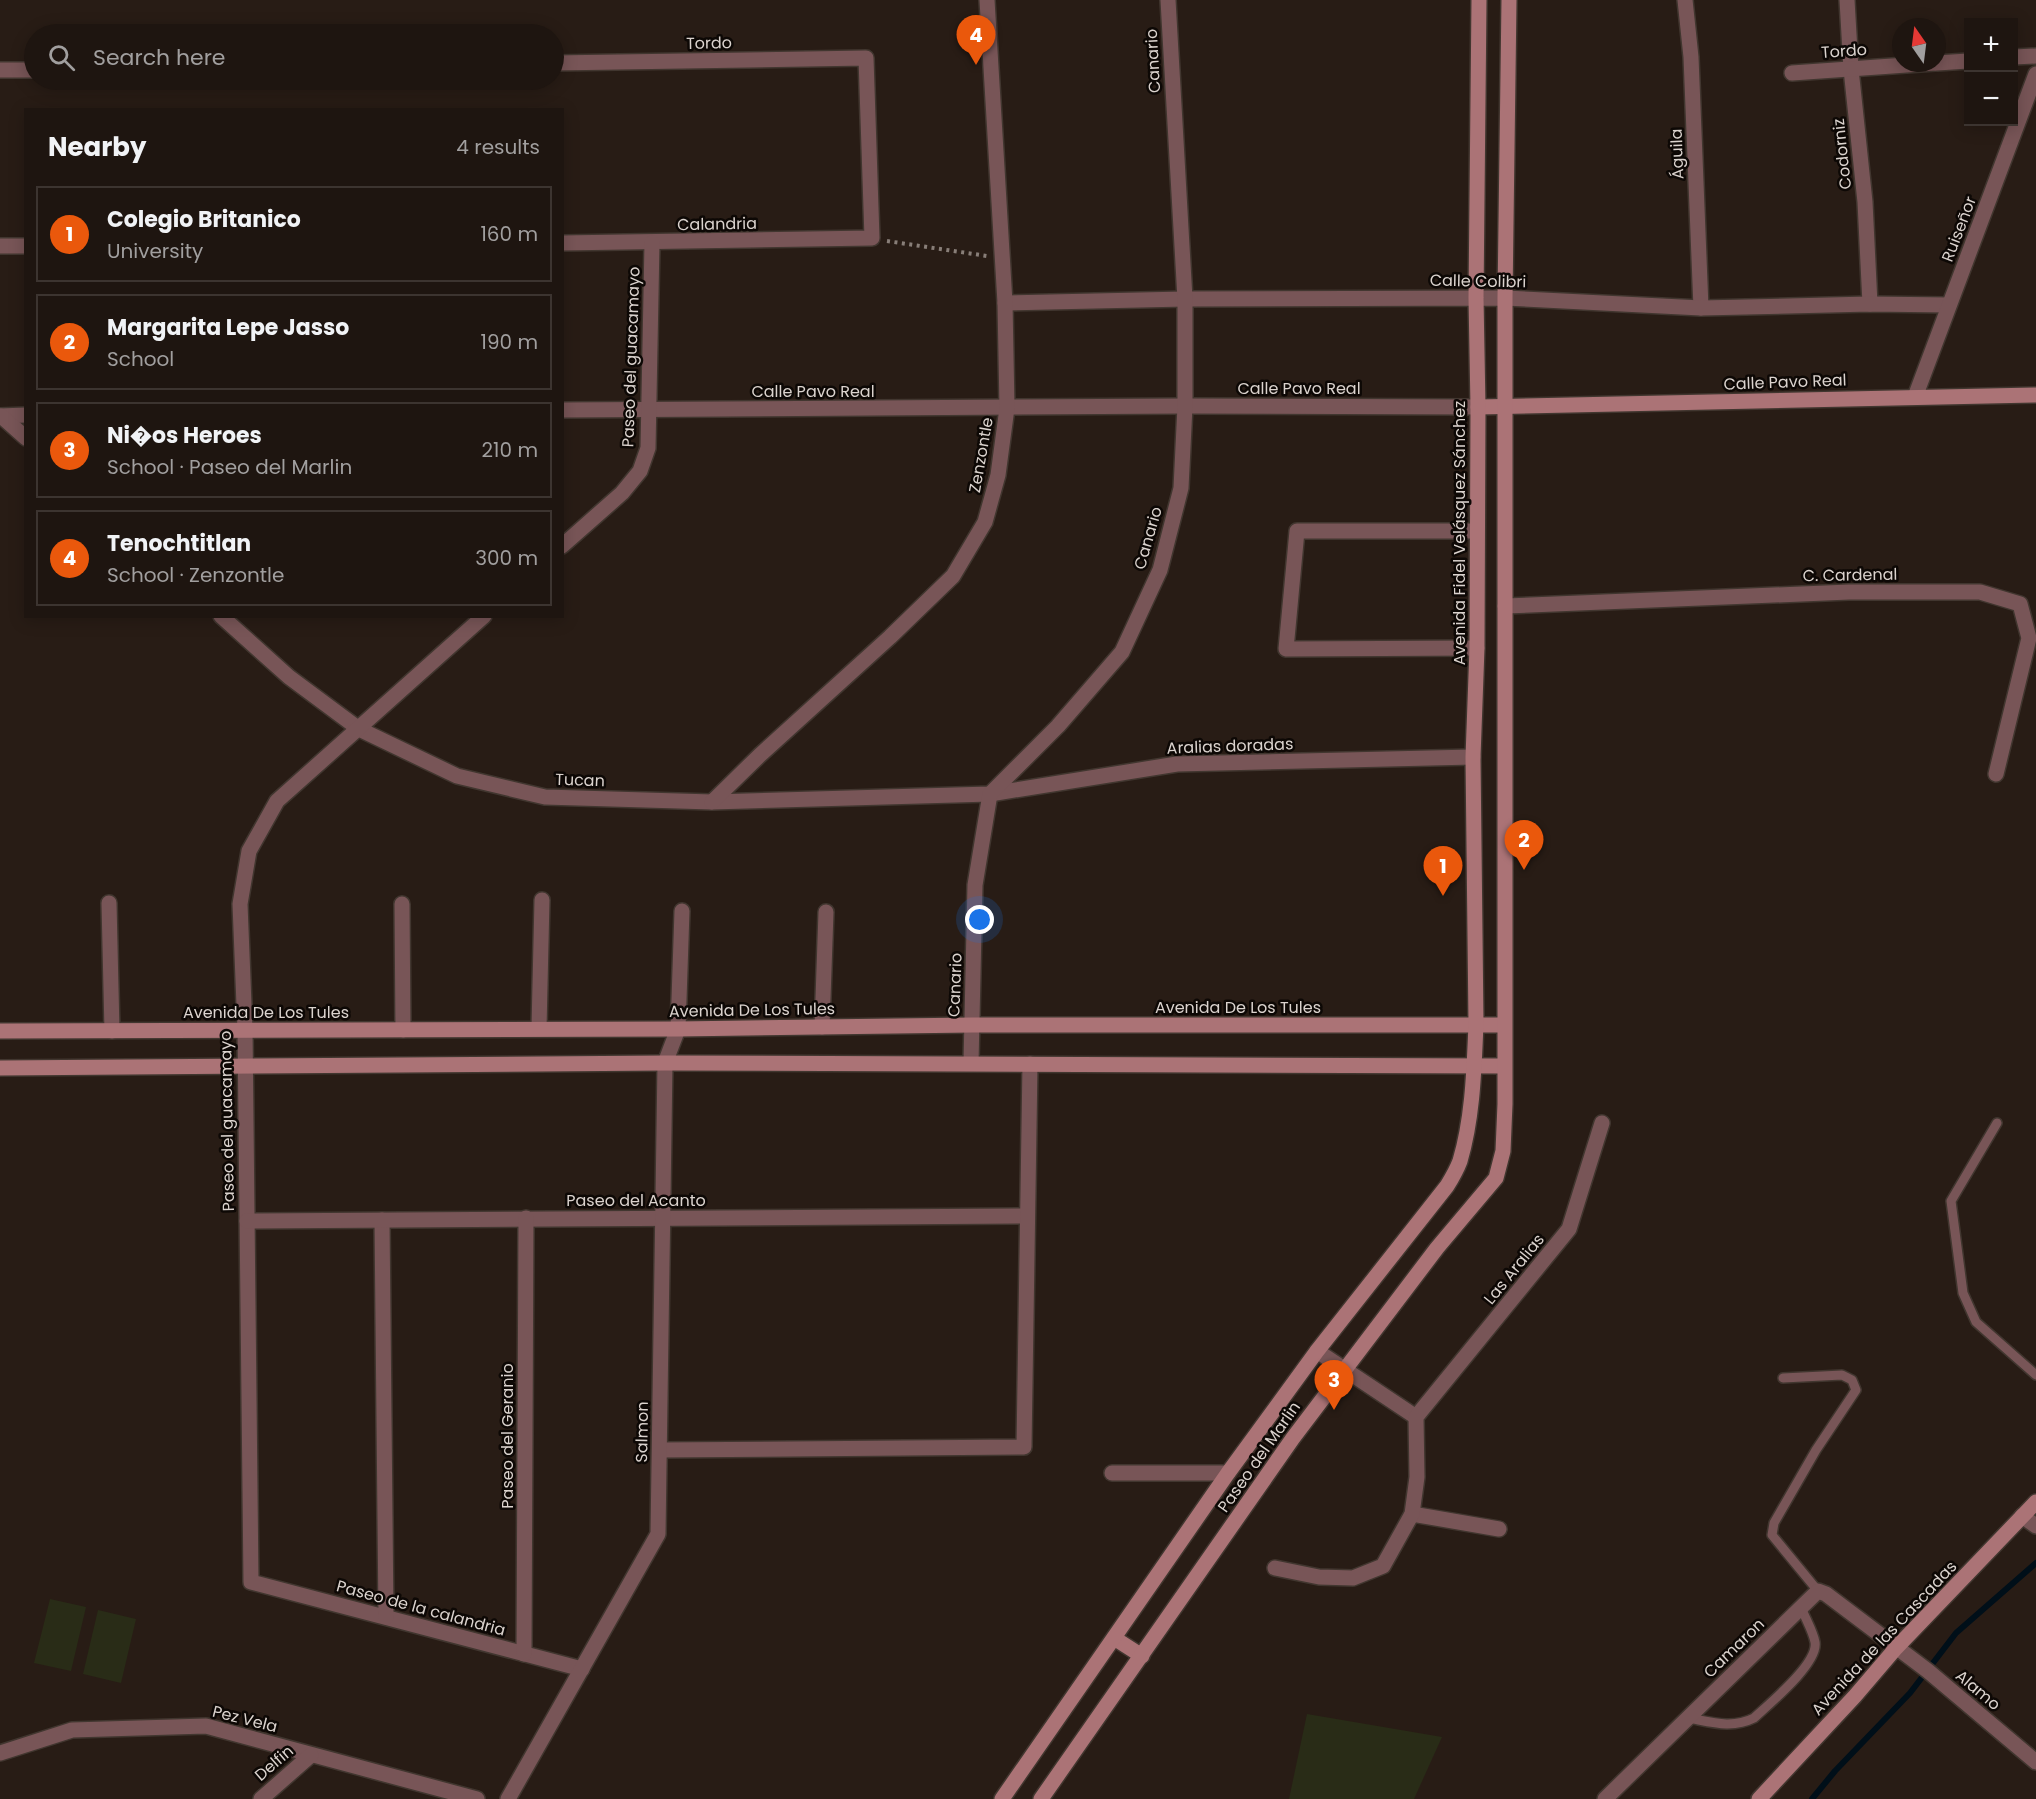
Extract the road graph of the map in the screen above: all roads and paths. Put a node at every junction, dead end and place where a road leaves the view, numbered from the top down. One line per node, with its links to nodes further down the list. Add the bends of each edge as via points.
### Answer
1 (987, 0): 23 (street, Zenzontle)
2 (1168, 0): 26 (street, Canario)
3 (1479, 0): 24 (street, Avenida Fidel Velásquez Sánchez)
4 (1509, 0): 25 (street)
5 (1684, 0): 30 (street, Águila, via 1691,68)
6 (1847, 0): 13 (street, Codorniz)
7 (2036, 56): 8 (street)
8 (2018, 57)
9 (1964, 61): 10 (street, Tordo)
10 (1946, 62)
11 (564, 63): 18 (street, Tordo, via 866,58)
12 (1892, 66): 13 (street, Tordo)
13 (1851, 69): 16 (street, Tordo); 28 (street, Codorniz, via 1865,202)
14 (0, 70): 15 (street)
15 (24, 70)
16 (1792, 73)
17 (2036, 74): 29 (street, Ruiseñor)
18 (872, 238): 20 (street, Calandria); 23 (path)
19 (564, 243): 20 (street, Calandria)
20 (652, 243): 37 (street, Paseo del guacamayo)
21 (0, 246): 22 (street)
22 (24, 246)
23 (1003, 258): 27 (street, Zenzontle)
24 (1476, 298): 25 (street, Calle Colibri); 26 (street, Calle Colibri); 34 (street, Avenida Fidel Velásquez Sánchez)
25 (1505, 298): 30 (street, Calle Colibri); 36 (street)
26 (1185, 299): 27 (street, Calle Colibri); 33 (street, Canario)
27 (1005, 303): 35 (street, Zenzontle)
28 (1870, 304): 29 (street, Calle Colibri); 30 (street, Calle Colibri)
29 (1949, 305): 32 (street, Ruiseñor)
30 (1701, 308)
31 (2036, 395): 32 (street, Calle Pavo Real)
32 (1915, 397): 36 (street, Calle Pavo Real)
33 (1185, 406): 34 (street, Calle Pavo Real); 35 (street, Calle Pavo Real); 51 (street, Canario, via 1181,488 1160,570 1122,652 1058,726)
34 (1478, 407): 36 (street, Calle Pavo Real); 42 (street, Avenida Fidel Velásquez Sánchez)
35 (1007, 408): 37 (street, Calle Pavo Real); 52 (street, Zenzontle, via 999,476 985,522 953,576)
36 (1505, 408): 44 (street)
37 (650, 409): 38 (street, Calle Pavo Real); 43 (street, Paseo del guacamayo, via 648,448 640,471 622,493)
38 (564, 410)
39 (0, 416): 40 (street); 41 (street)
40 (24, 416)
41 (24, 436)
42 (1477, 531): 47 (street, Avenida Fidel Velásquez Sánchez); 47 (street, via 1297,531 1286,649)
43 (564, 544)
44 (1505, 606): 50 (street, C. Cardenal, via 1873,592 1980,592 2020,604 2029,638); 60 (street)
45 (223, 618): 48 (street, Tucan, via 289,677)
46 (482, 618): 48 (street, Paseo del guacamayo)
47 (1477, 648): 49 (street, Avenida Fidel Velásquez Sánchez)
48 (359, 729): 52 (street, Tucan, via 457,776 545,797); 64 (street, Paseo del guacamayo, via 277,801 249,851 240,904)
49 (1473, 757): 51 (street, Aralias doradas, via 1177,764); 58 (street, Avenida Fidel Velásquez Sánchez)
50 (1996, 774)
51 (990, 794): 52 (street, Tucan); 59 (street, Canario, via 975,885)
52 (712, 802)
53 (542, 900): 62 (street)
54 (109, 903): 67 (street)
55 (402, 904): 65 (street)
56 (682, 911): 63 (street, Salmon)
57 (826, 912): 61 (street)
58 (1476, 1024): 59 (street, Avenida De Los Tules); 60 (street, Avenida De Los Tules); 72 (street, Avenida Fidel Velásquez Sánchez)
59 (972, 1025): 61 (street, Avenida De Los Tules); 68 (street, Canario)
60 (1504, 1025): 73 (street)
61 (822, 1027): 63 (street, Avenida De Los Tules)
62 (539, 1028): 63 (street, Avenida De Los Tules); 65 (street, Avenida De Los Tules)
63 (678, 1029): 69 (street, Salmon)
64 (245, 1030): 65 (street, Avenida De Los Tules); 67 (street, Avenida De Los Tules); 71 (street, Paseo del guacamayo)
65 (403, 1030)
66 (0, 1031): 67 (street, Avenida De Los Tules)
67 (112, 1031)
68 (971, 1063): 69 (street); 70 (street)
69 (665, 1064): 71 (street); 79 (street, Salmon)
70 (1029, 1064): 72 (street); 77 (street)
71 (244, 1066): 74 (street); 81 (street, Paseo del guacamayo)
72 (1474, 1066): 73 (street); 82 (street, Paseo del Marlin, via 1459,1163 1447,1186)
73 (1504, 1066): 83 (street, Paseo del Marlin, via 1503,1151 1496,1178 1437,1248)
74 (0, 1068)
75 (1602, 1123): 86 (street, Las Aralias, via 1569,1229)
76 (1997, 1124): 84 (lane, via 1951,1201 1963,1293 1976,1322)
77 (1026, 1216): 79 (street, Paseo del Acanto); 87 (street, via 1024,1447)
78 (526, 1218): 79 (street, Paseo del Acanto); 80 (street, Paseo del Acanto); 102 (street, Paseo del Geranio)
79 (663, 1218): 87 (street, Salmon)
80 (382, 1220): 81 (street, Paseo del Acanto); 99 (street)
81 (246, 1221): 96 (street, Paseo del guacamayo)
82 (1317, 1351): 83 (street); 89 (street, Paseo del Marlin)
83 (1345, 1370): 86 (street); 103 (street, Paseo del Marlin, via 1293,1438)
84 (2036, 1375)
85 (1783, 1378): 97 (lane, via 1842,1375 1852,1380 1856,1390 1773,1523 1772,1535)
86 (1416, 1417): 91 (street, via 1417,1477)
87 (660, 1450): 104 (street, Salmon, via 658,1534)
88 (1112, 1473): 89 (street)
89 (1228, 1473): 100 (street, Paseo del Marlin)
90 (2036, 1502): 92 (street, Avenida de las Cascadas)
91 (1412, 1514): 94 (street); 95 (street, via 1383,1566 1353,1578 1319,1577)
92 (2022, 1516): 93 (street); 101 (street, Avenida de las Cascadas)
93 (2036, 1526)
94 (1499, 1530)
95 (1275, 1568)
96 (251, 1582): 99 (street, Paseo de la calandria)
97 (1818, 1591): 98 (street, Camaron); 101 (street)
98 (1801, 1607): 105 (street, Camaron); 105 (lane, via 1815,1642 1815,1653 1754,1718 1729,1725)
99 (386, 1617): 102 (street, Paseo de la calandria)
100 (1114, 1638): 103 (street); 112 (street, Paseo del Marlin)
101 (1896, 1648): 108 (street, Alamo); 115 (street, Avenida de las Cascadas)
102 (524, 1654): 104 (street, Paseo de la calandria)
103 (1142, 1656): 113 (street, Paseo del Marlin)
104 (582, 1669): 111 (street, Salmon)
105 (1688, 1718): 114 (street, Camaron)
106 (0, 1753): 107 (street, Pez Vela, via 72,1730 206,1726)
107 (311, 1755): 109 (street, Delfin); 110 (street, Pez Vela)
108 (2036, 1762)
109 (261, 1799)
110 (477, 1799)
111 (508, 1799)
112 (1002, 1799)
113 (1041, 1799)
114 (1605, 1799)
115 (1759, 1799)

